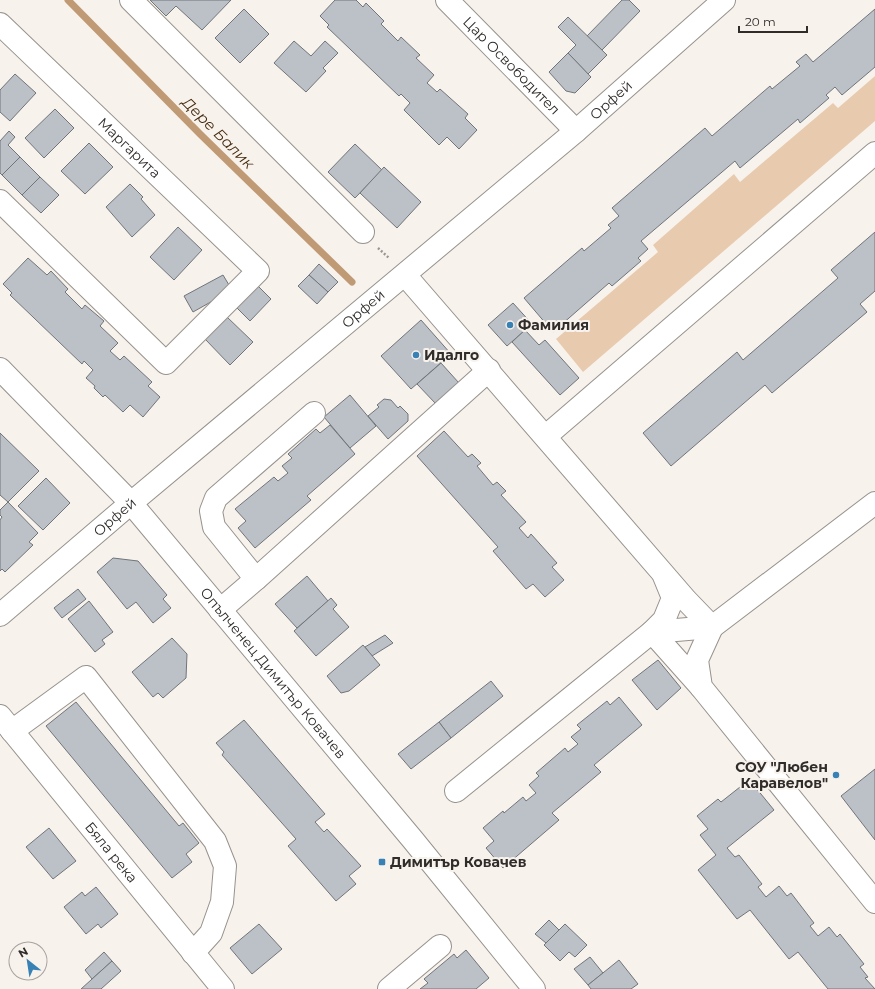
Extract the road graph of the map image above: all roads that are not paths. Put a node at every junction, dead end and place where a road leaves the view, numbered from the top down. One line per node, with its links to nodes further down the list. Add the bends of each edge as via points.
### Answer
1 (131, 0): 8 (street)
2 (447, 0): 5 (street, Цар Освободител)
3 (724, 0): 5 (street, Орфей)
4 (0, 24): 7 (street, Маргарита, via 258,271 166,363)
5 (576, 131): 9 (street, Орфей)
6 (875, 153): 13 (street)
7 (2, 208)
8 (363, 232)
9 (405, 275): 11 (street); 14 (street, Орфей)
10 (0, 369): 14 (street, Опълченец Димитър Ковачев)
11 (489, 370): 13 (street); 17 (street)
12 (314, 413): 17 (street, via 216,498 211,511 214,527)
13 (546, 436): 16 (street)
14 (131, 503): 18 (street, Опълченец Димитър Ковачев); 19 (street, Орфей)
15 (875, 503): 20 (street)
16 (661, 570): 20 (street); 21 (street, via 673,598 664,620)
17 (256, 579): 18 (street)
18 (220, 610): 30 (street, Опълченец Димитър Ковачев)
19 (0, 615)
20 (712, 627): 21 (street); 22 (street, via 697,660)
21 (652, 632): 22 (street); 24 (street)
22 (701, 687): 25 (street)
23 (6, 723): 27 (street, Бяла река); 27 (street, via 86,677 216,841 225,866 222,902 211,933)
24 (456, 791)
25 (875, 902)
26 (440, 946): 29 (street)
27 (193, 953): 28 (street, Бяла река)
28 (223, 989)
29 (389, 989)
30 (534, 989)

